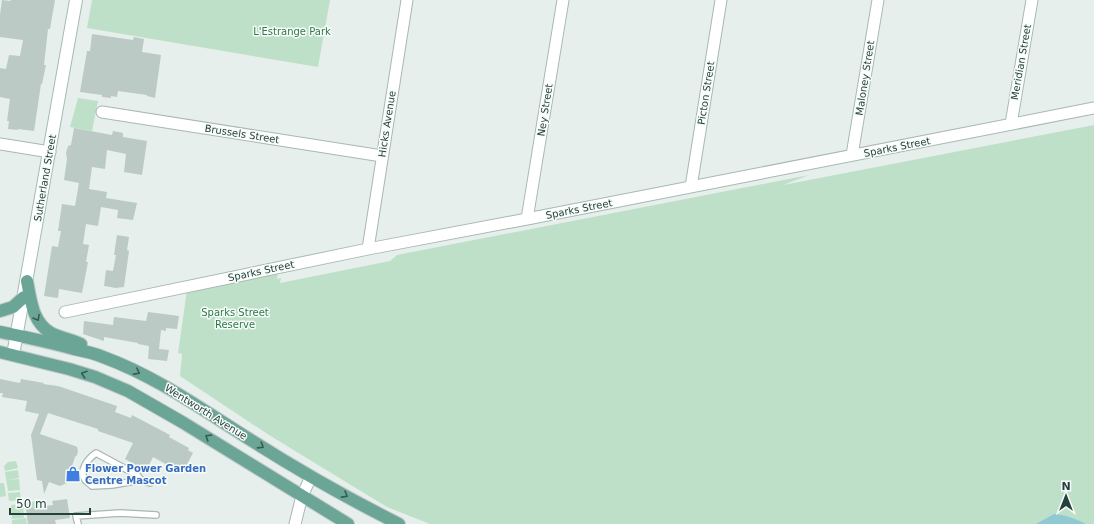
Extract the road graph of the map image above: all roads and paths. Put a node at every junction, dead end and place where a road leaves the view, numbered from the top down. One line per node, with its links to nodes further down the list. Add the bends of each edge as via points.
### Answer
1 (76, 0): 11 (street, Sutherland Street)
2 (407, 0): 13 (street, Hicks Avenue)
3 (563, 0): 15 (street, Ney Street)
4 (721, 0): 14 (street, Picton Street)
5 (878, 0): 12 (street, Maloney Street)
6 (1032, 0): 9 (street, Meridian Street)
7 (1094, 108): 9 (street, Sparks Street)
8 (102, 112): 13 (street, Brussels Street)
9 (1011, 124): 12 (street, Sparks Street)
10 (0, 144): 11 (street)
11 (50, 152): 17 (street, Sutherland Street)
12 (852, 155): 14 (street, Sparks Street)
13 (382, 156): 16 (street, Hicks Avenue)
14 (692, 187): 15 (street, Sparks Street)
15 (527, 219): 16 (street, Sparks Street)
16 (368, 249): 20 (street, Sparks Street)
17 (27, 281): 18 (street, Sutherland Street); 25 (main road, one-way to 25, via 39,322 51,333)
18 (24, 297): 19 (main road, via 13,306); 22 (street, Sutherland Street)
19 (0, 311)
20 (65, 312)
21 (0, 332): 22 (main road, Wentworth Avenue)
22 (17, 335): 24 (street, Sutherland Street); 25 (main road, Wentworth Avenue)
23 (0, 352): 24 (main road, Wentworth Avenue)
24 (13, 355): 29 (main road, Wentworth Avenue, one-way to 24, via 128,391 95,377)
25 (102, 356): 26 (main road, Wentworth Avenue, one-way to 26, via 186,398)
26 (311, 476): 29 (street); 34 (main road, Wentworth Avenue, one-way to 34)
27 (141, 480): 27 (lane, via 92,486 84,479 84,467 96,453 137,475); 28 (lane)
28 (150, 483)
29 (302, 496): 32 (street); 33 (main road, Wentworth Avenue)
30 (156, 515): 31 (lane, via 120,513 76,516)
31 (78, 524)
32 (295, 524)
33 (348, 524)
34 (399, 524)

